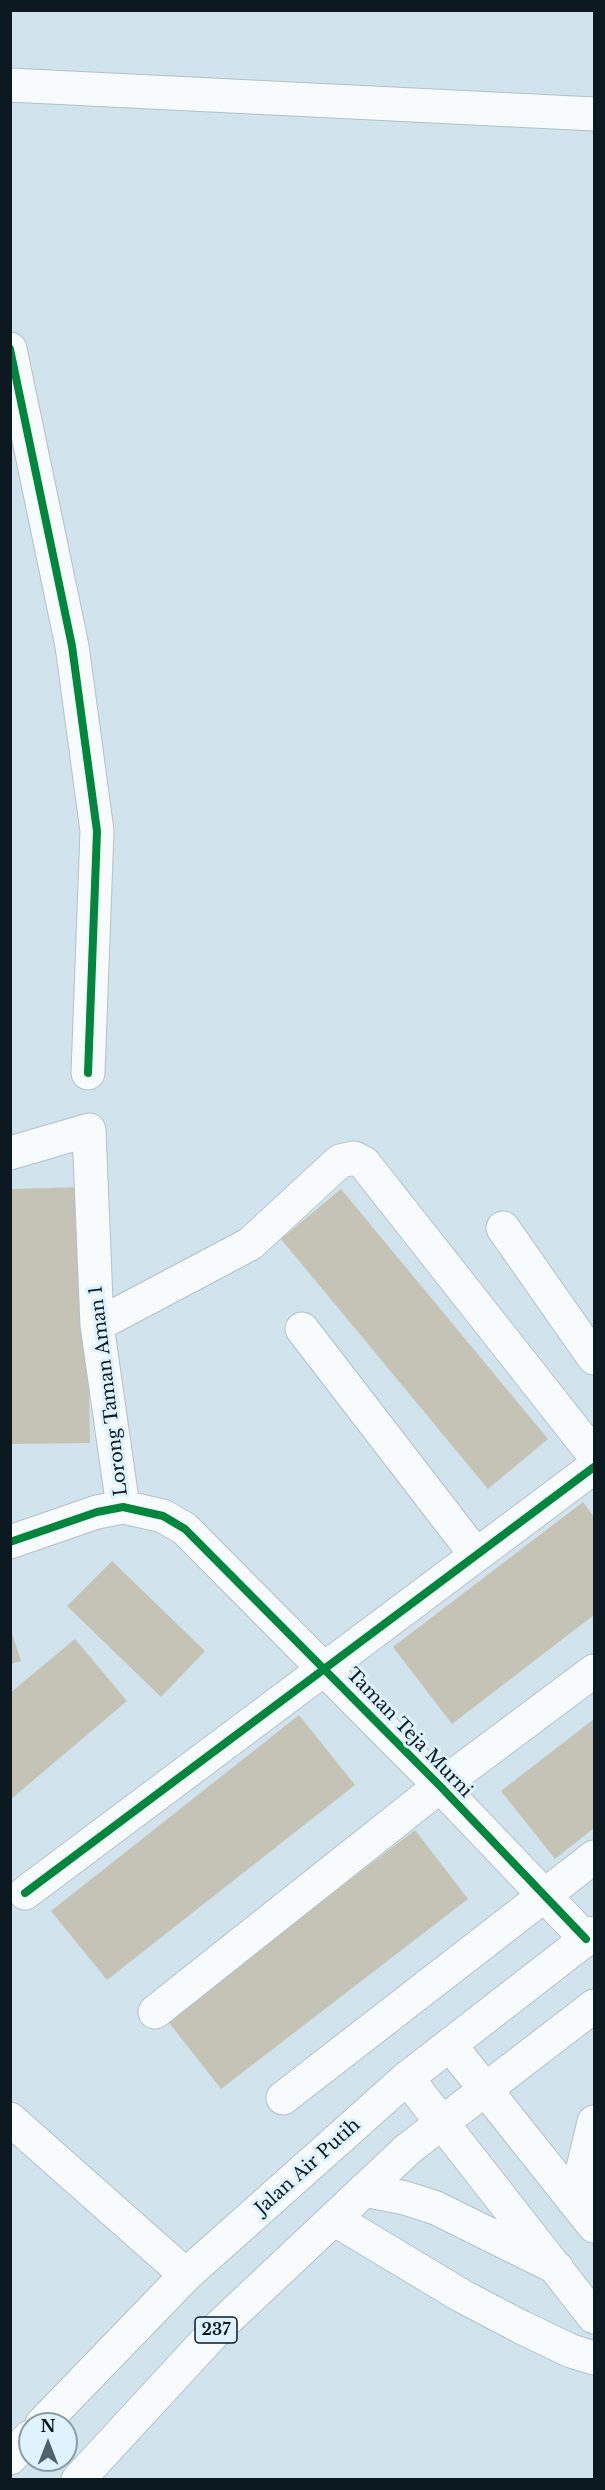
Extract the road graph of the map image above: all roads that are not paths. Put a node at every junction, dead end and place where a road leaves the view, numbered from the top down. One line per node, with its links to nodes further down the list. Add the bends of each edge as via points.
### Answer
1 (10, 85): 2 (street)
2 (594, 114)
3 (12, 363): 4 (street, via 72,646 97,831)
4 (88, 1073)
5 (10, 1153): 7 (street, Lorong Taman Aman 1, via 89,1130)
6 (502, 1228): 9 (street)
7 (97, 1325): 10 (street, via 250,1244 340,1161 354,1158 364,1163); 12 (street, Lorong Taman Aman 1)
8 (302, 1329): 14 (street)
9 (594, 1358)
10 (594, 1455)
11 (594, 1467): 14 (street)
12 (123, 1508): 13 (street, Taman Teja Murni, via 97,1512); 15 (street, Taman Teja Murni, via 163,1516 185,1529)
13 (10, 1542)
14 (476, 1555): 15 (street)
15 (324, 1668): 17 (street, Taman Teja Murni); 19 (street)
16 (594, 1671): 17 (street)
17 (440, 1786): 20 (street, Taman Teja Murni); 23 (street)
18 (594, 1857): 20 (street)
19 (25, 1893)
20 (544, 1894): 21 (street, Taman Teja Murni); 27 (street)
21 (590, 1936): 24 (street, Jalan Air Putih)
22 (594, 2006): 26 (street, 237)
23 (155, 2012)
24 (450, 2045): 25 (street, Jalan Air Putih); 26 (street)
25 (407, 2078): 30 (street); 35 (street, Jalan Air Putih)
26 (486, 2090): 30 (street, 237); 33 (street)
27 (283, 2098)
28 (10, 2119): 35 (street)
29 (594, 2122): 33 (street, via 582,2172 586,2205)
30 (442, 2123): 31 (street, 237); 34 (street)
31 (364, 2190): 32 (street, 237); 34 (street, via 436,2208)
32 (334, 2219): 37 (street, via 511,2322); 39 (street, 237, via 220,2326)
33 (594, 2225)
34 (556, 2268): 36 (street)
35 (186, 2275): 38 (street, Jalan Air Putih)
36 (594, 2317)
37 (594, 2358)
38 (54, 2412)
39 (78, 2480)

